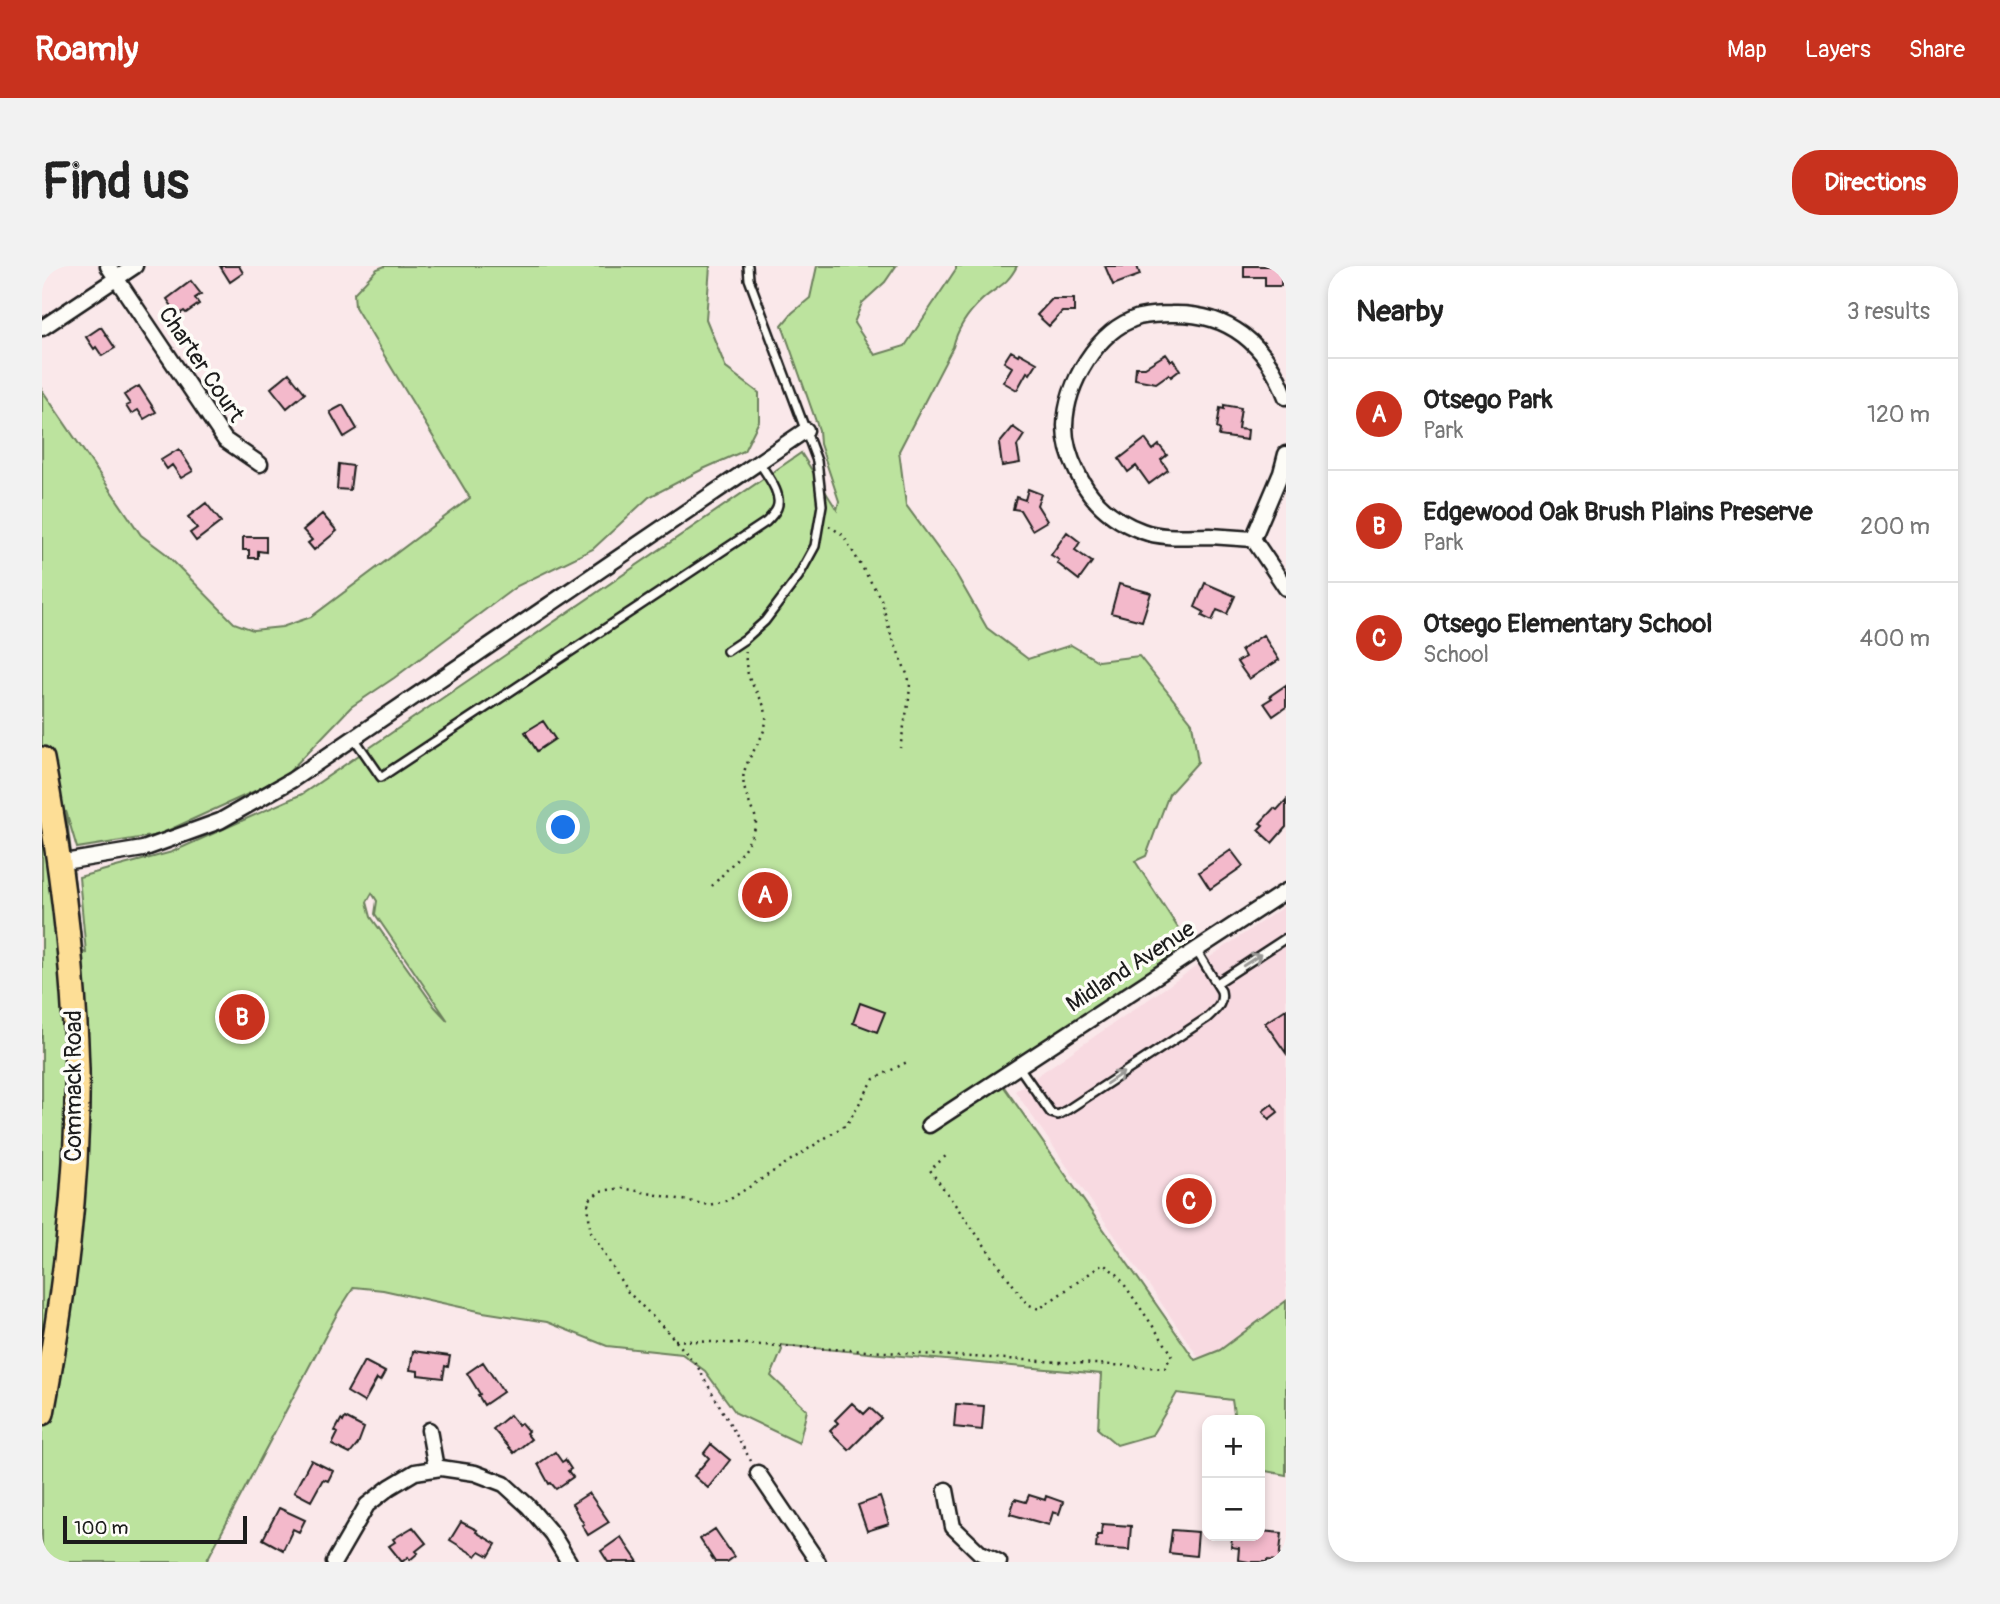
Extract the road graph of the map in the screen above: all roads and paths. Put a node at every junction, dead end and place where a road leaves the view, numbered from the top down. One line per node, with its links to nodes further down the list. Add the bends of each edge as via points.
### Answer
1 (135, 266): 3 (street)
2 (748, 266): 6 (lane)
3 (112, 272): 4 (street); 9 (street, Charter Court, via 225,440)
4 (42, 328)
5 (1286, 397): 11 (street, via 1254,344 1235,328 1189,313 1138,318 1116,329 1099,344 1069,398 1065,427 1071,459 1097,504 1143,532)
6 (806, 430): 8 (street); 10 (lane, via 817,461 822,505)
7 (1286, 454): 11 (street)
8 (759, 462): 15 (street); 15 (lane, via 779,501 766,522 381,777)
9 (260, 464)
10 (819, 523): 13 (lane, via 815,546 798,578); 16 (path, via 844,535 881,599 910,683)
11 (1253, 539): 12 (street)
12 (1286, 588)
13 (750, 635): 14 (lane); 19 (path, via 745,663 766,715 743,779 756,820 741,854)
14 (727, 651)
15 (354, 738): 18 (street, via 220,821 143,849)
16 (900, 748)
17 (42, 759): 18 (main road, Commack Road)
18 (58, 863): 29 (main road, Commack Road, via 74,1007 76,1136 59,1325)
19 (712, 886)
20 (1286, 891): 22 (street, Midland Avenue)
21 (1286, 938): 23 (lane, one-way to 21)
22 (1196, 950): 23 (lane); 25 (street, Midland Avenue)
23 (1217, 983): 25 (lane, one-way to 23, via 1051,1113 1058,1115 1206,1018 1223,999)
24 (909, 1061): 28 (path, via 874,1079 847,1124 729,1200 709,1205 622,1188 600,1191 588,1202 590,1230 627,1291)
25 (1018, 1066): 26 (street, Midland Avenue)
26 (929, 1125)
27 (948, 1154): 28 (path, via 930,1170 1027,1304 1039,1309 1103,1264 1117,1274 1172,1354 1165,1368)
28 (675, 1340): 32 (path, via 696,1364)
29 (42, 1413)
30 (429, 1430): 31 (street)
31 (436, 1468): 34 (street, via 415,1472 367,1505); 35 (street, via 475,1473 504,1484 528,1506)
32 (758, 1473): 36 (street)
33 (946, 1490): 37 (street, via 953,1527 979,1552)
34 (334, 1562)
35 (569, 1562)
36 (818, 1562)
37 (999, 1562)

